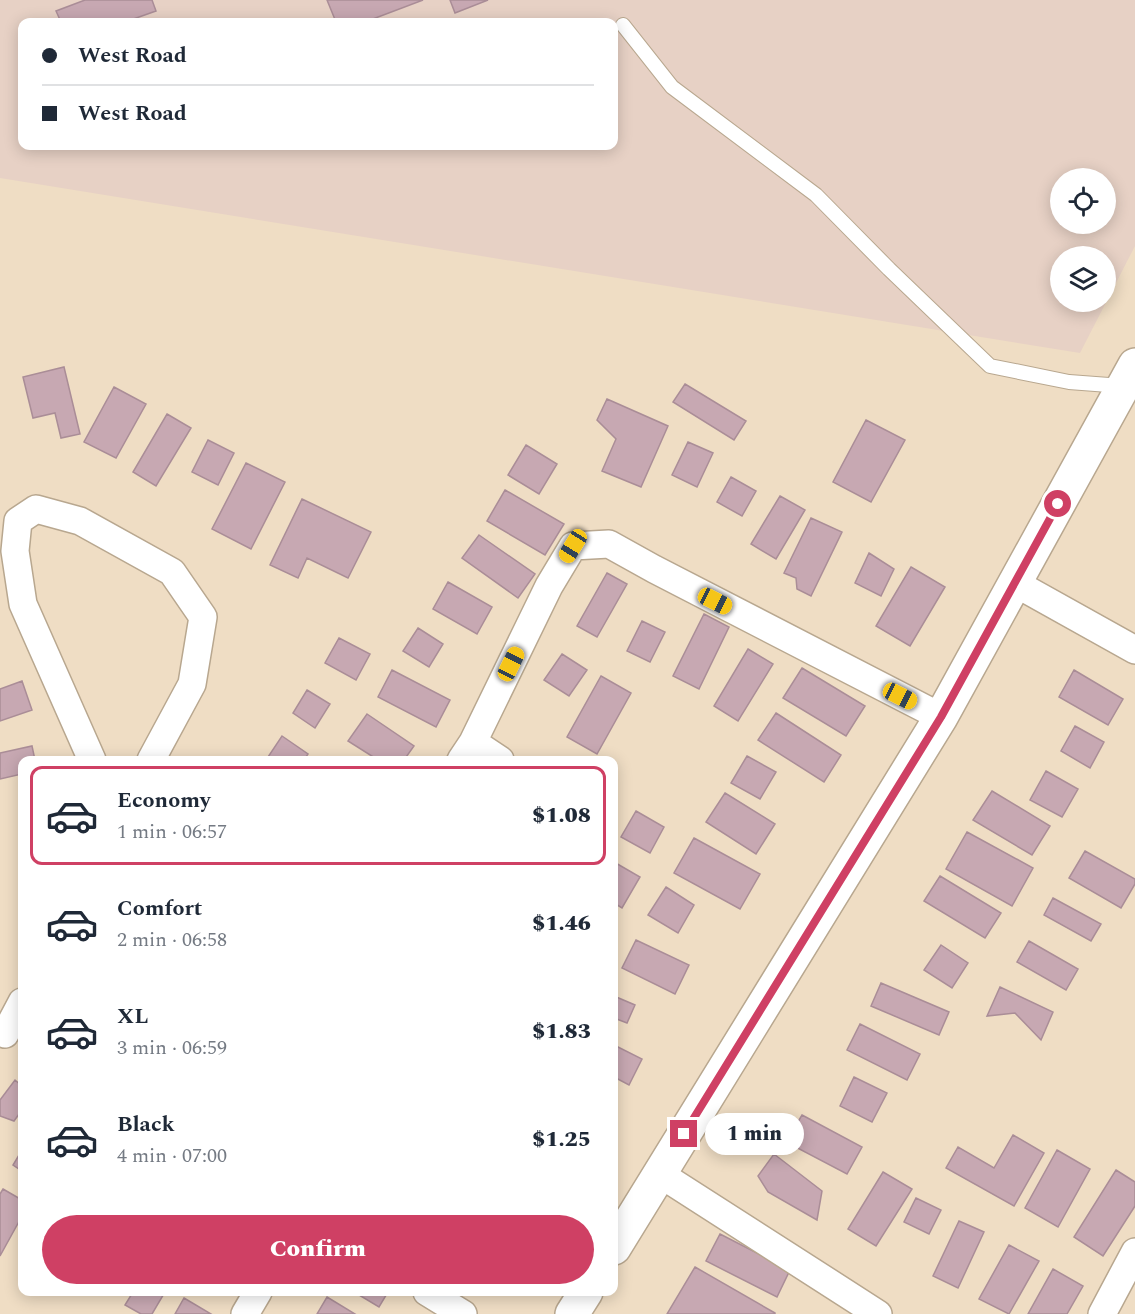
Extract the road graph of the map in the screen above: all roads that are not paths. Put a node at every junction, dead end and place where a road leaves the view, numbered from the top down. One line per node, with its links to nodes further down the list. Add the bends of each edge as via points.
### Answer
1 (623, 25): 2 (lane, via 672,87 816,195 990,366 1069,382)
2 (1129, 375): 3 (street)
3 (1015, 583): 4 (street); 5 (street)
4 (1135, 650)
5 (941, 717): 6 (street, via 609,544 573,546); 12 (street)
6 (467, 751): 9 (street)
7 (90, 756): 8 (street, via 23,604 15,551 18,521 36,509 80,521 172,572 203,617 192,684)
8 (153, 756)
9 (485, 756)
10 (18, 1013): 11 (street)
11 (9, 1037)
12 (660, 1174): 13 (street); 21 (street)
13 (618, 1242)
14 (1135, 1252): 22 (street)
15 (256, 1296): 18 (street)
16 (434, 1296): 19 (street)
17 (583, 1296): 20 (street)
18 (245, 1314)
19 (463, 1314)
20 (572, 1314)
21 (878, 1314)
22 (1102, 1314)

